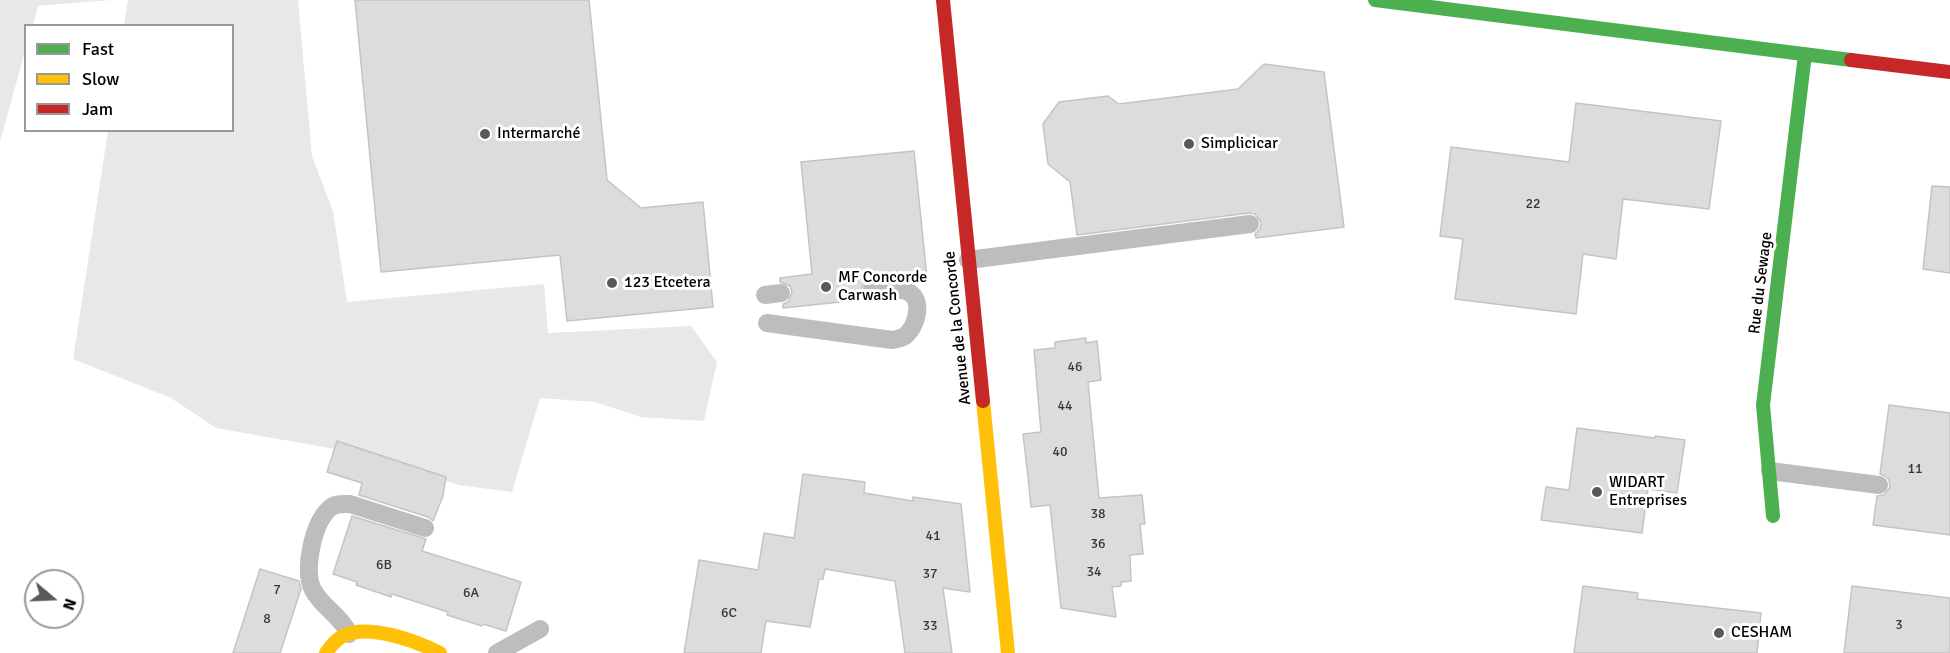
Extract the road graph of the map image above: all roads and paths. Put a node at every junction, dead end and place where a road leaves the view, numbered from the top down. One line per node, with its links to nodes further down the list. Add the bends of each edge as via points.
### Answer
1 (943, 0): 6 (street, Avenue de la Concorde)
2 (1375, 0): 3 (street)
3 (1805, 54): 4 (street); 9 (street, Rue du Sewage, via 1763,405)
4 (1950, 72)
5 (1250, 224): 6 (lane)
6 (968, 260): 18 (street, Avenue de la Concorde)
7 (872, 290): 8 (lane, via 907,291 916,301 916,321 903,338 891,340)
8 (767, 323)
9 (1770, 471): 10 (lane); 11 (street, Rue du Sewage)
10 (1879, 485)
11 (1773, 516)
12 (424, 528): 14 (lane, via 350,504 329,509 310,552 310,582)
13 (540, 629): 17 (lane)
14 (349, 634): 15 (street, via 341,636); 16 (street, via 372,631)
15 (326, 653)
16 (440, 653)
17 (498, 653)
18 (1008, 653)

